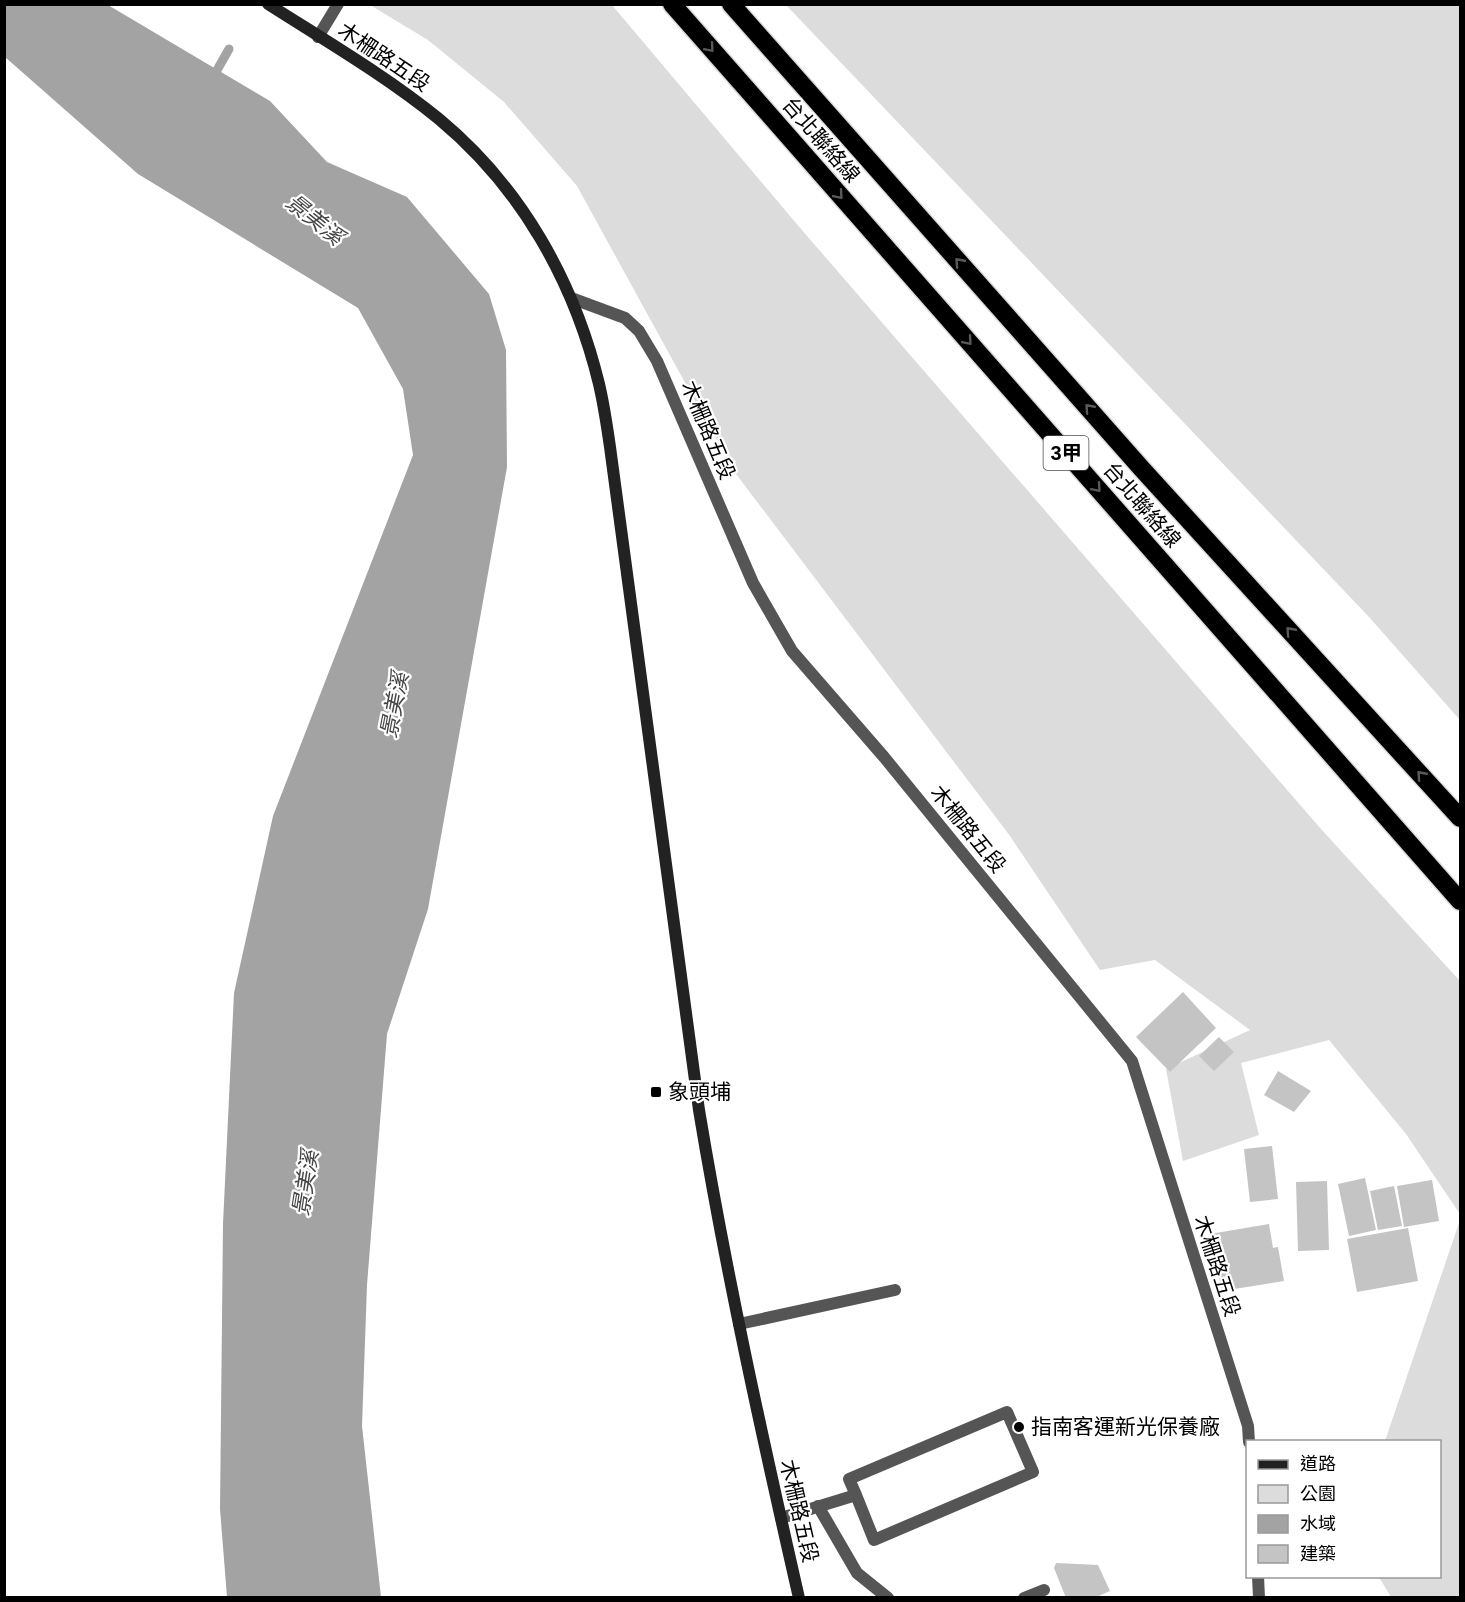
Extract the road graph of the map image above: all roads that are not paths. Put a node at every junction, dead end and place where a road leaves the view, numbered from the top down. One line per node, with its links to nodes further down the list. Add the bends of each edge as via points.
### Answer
1 (268, 4): 5 (main road, 木柵路五段)
2 (338, 4): 5 (street)
3 (672, 4): 8 (highway, 台北聯絡線 / 3甲, one-way to 8)
4 (731, 4): 7 (highway, 台北聯絡線 / 3甲, one-way to 4, via 1134,460)
5 (318, 37): 6 (main road, 木柵路五段, via 414,100 467,145 534,227)
6 (571, 298): 10 (main road, 木柵路五段, via 599,386 610,447 699,1110); 11 (street, 木柵路五段, via 625,318 639,331 657,361 753,583 792,651 884,757 1132,1061 1248,1426)
7 (1461, 818)
8 (1461, 901)
9 (895, 1290): 10 (street)
10 (739, 1324): 14 (main road, 木柵路五段)
11 (1249, 1440)
12 (855, 1495): 12 (street, via 874,1540 1033,1472 1007,1412 849,1479); 13 (street)
13 (818, 1506): 14 (street); 18 (street, via 856,1573)
14 (781, 1518): 17 (main road, 木柵路五段)
15 (1258, 1578): 20 (street)
16 (1044, 1590): 19 (street)
17 (799, 1598)
18 (888, 1598)
19 (1024, 1598)
20 (1259, 1598)

